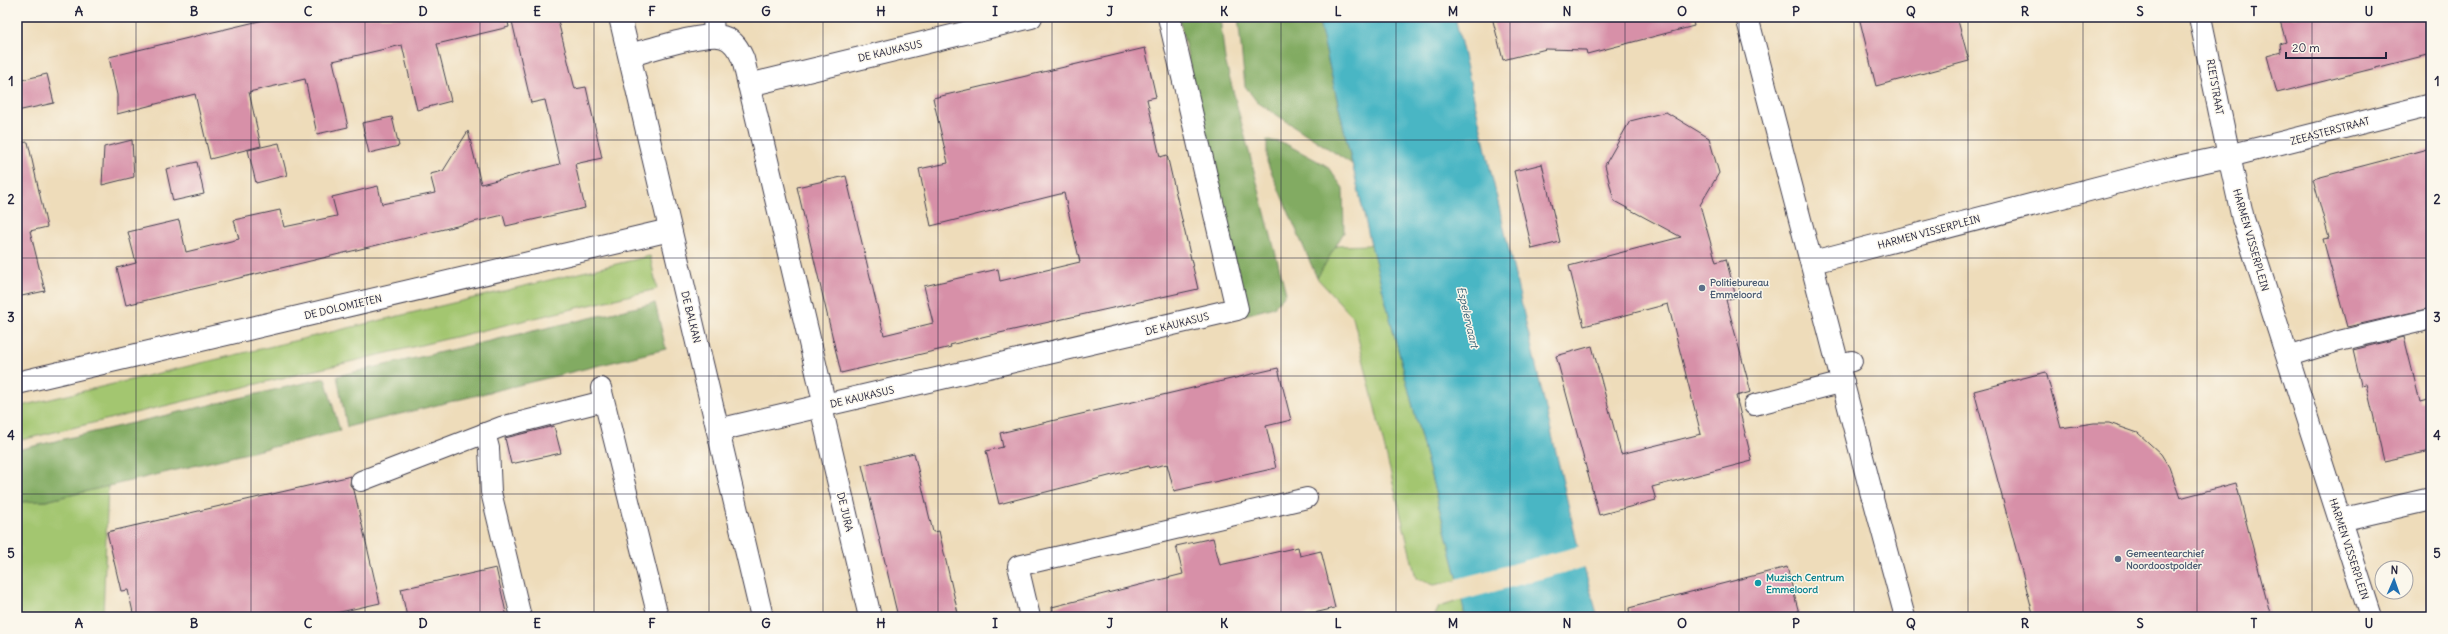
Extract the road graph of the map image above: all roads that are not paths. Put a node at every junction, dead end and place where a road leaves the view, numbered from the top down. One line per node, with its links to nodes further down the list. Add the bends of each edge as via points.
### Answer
1 (620, 17): 7 (street, DE BALKAN)
2 (1031, 17): 8 (street, DE KAUKASUS)
3 (1168, 17): 18 (street, DE KAUKASUS, via 1237,309)
4 (1747, 17): 12 (street, via 1775,98 1799,188)
5 (2200, 17): 10 (street, RIETSTRAAT)
6 (714, 26): 7 (street, DE KAUKASUS); 8 (street, DE KAUKASUS, via 737,46)
7 (630, 55): 11 (street, DE BALKAN)
8 (749, 85): 18 (street, DE KAUKASUS)
9 (2431, 105): 10 (street, ZEEASTERSTRAAT)
10 (2229, 156): 12 (street, HARMEN VISSERPLEIN, via 2173,168); 14 (street, HARMEN VISSERPLEIN, via 2243,219)
11 (670, 230): 16 (street, DE DOLOMIETEN); 19 (street, DE BALKAN)
12 (1813, 262): 15 (street)
13 (2431, 318): 14 (lane)
14 (2287, 357): 25 (street, HARMEN VISSERPLEIN)
15 (1845, 369): 17 (lane); 22 (street)
16 (17, 384)
17 (1754, 405)
18 (823, 406): 19 (street, DE KAUKASUS); 29 (street, DE JURA)
19 (718, 430): 28 (street, DE BALKAN)
20 (485, 433): 21 (lane); 26 (lane, via 489,448 491,492); 27 (lane, via 602,394)
21 (362, 481)
22 (1872, 495): 31 (lane)
23 (1307, 498): 30 (lane, via 1018,566)
24 (2431, 499): 25 (street)
25 (2340, 520): 32 (street, HARMEN VISSERPLEIN)
26 (521, 617)
27 (658, 617)
28 (762, 617)
29 (870, 617)
30 (1030, 617)
31 (1905, 617)
32 (2371, 617)

